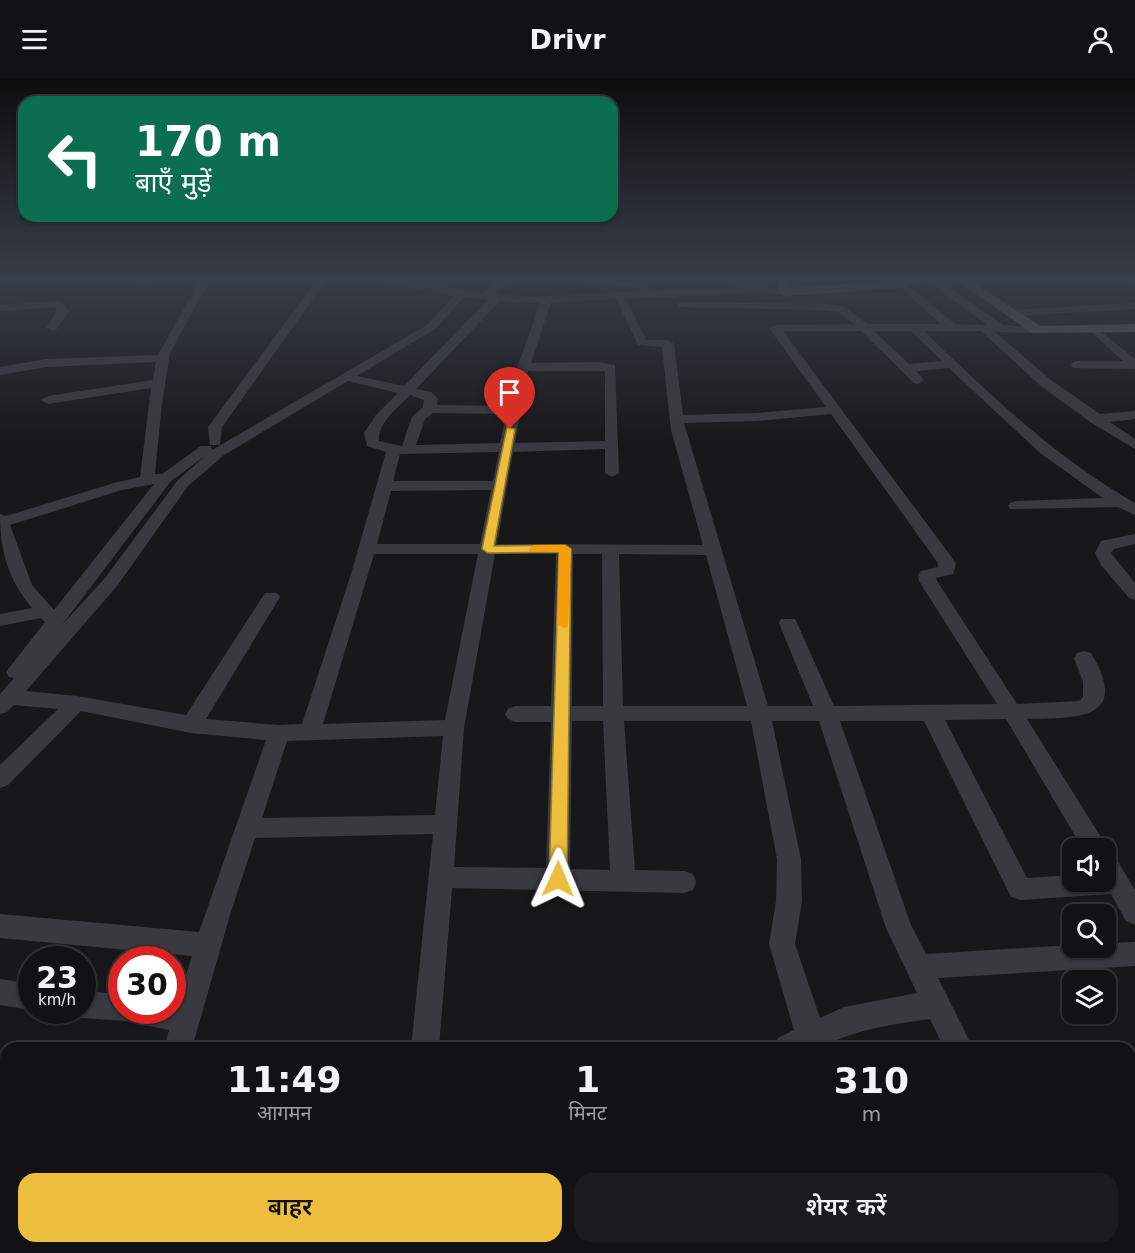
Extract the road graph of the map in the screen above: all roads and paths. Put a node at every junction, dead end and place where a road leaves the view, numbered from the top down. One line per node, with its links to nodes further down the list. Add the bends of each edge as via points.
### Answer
1 (175, 333): 13 (street)
2 (283, 333): 31 (street, via 215,427)
3 (404, 333): 31 (street)
4 (420, 333): 20 (street)
5 (459, 333): 23 (street)
6 (531, 333): 17 (street)
7 (637, 333): 30 (street, via 642,343 668,344)
8 (779, 333): 27 (street)
9 (869, 333): 18 (street)
10 (921, 333): 14 (street)
11 (989, 333): 29 (street, via 1046,383)
12 (1098, 333): 15 (street)
13 (164, 358): 19 (street, via 47,363); 22 (street)
14 (952, 364): 18 (street); 42 (street, via 1059,462)
15 (1135, 364): 16 (street)
16 (1077, 365)
17 (524, 367): 26 (street); 32 (street, via 611,368)
18 (905, 368): 21 (street)
19 (0, 371)
20 (345, 377): 23 (street); 56 (street, via 219,452 183,483 111,582)
21 (918, 380)
22 (159, 383): 24 (street); 38 (street)
23 (407, 391): 25 (street, via 429,397); 35 (street, via 371,433 372,443)
24 (48, 400)
25 (430, 409): 26 (street); 35 (street, via 419,417)
26 (514, 410): 34 (street)
27 (835, 410): 30 (street); 58 (street, via 947,563 947,570 926,577)
28 (1135, 415): 29 (street)
29 (1095, 418): 33 (street)
30 (677, 419): 49 (street)
31 (215, 442): 37 (street)
32 (612, 445): 34 (street); 36 (street)
33 (1135, 446)
34 (507, 448): 35 (street); 39 (street)
35 (401, 451): 40 (street)
36 (612, 473)
37 (166, 478): 38 (street); 52 (street)
38 (147, 480): 43 (street)
39 (500, 485): 40 (street); 46 (street)
40 (385, 486): 45 (street)
41 (1016, 506): 42 (street)
42 (1128, 506)
43 (1, 521): 52 (street, via 24,587)
44 (1135, 539): 50 (street, via 1107,545 1103,553)
45 (367, 549): 46 (street); 67 (street)
46 (488, 549): 47 (street); 66 (street)
47 (565, 549): 48 (street); 61 (street)
48 (610, 549): 49 (street); 62 (street)
49 (713, 550): 63 (street)
50 (1135, 594)
51 (271, 597): 65 (street)
52 (49, 616): 53 (street); 56 (street)
53 (0, 620)
54 (788, 623): 64 (street)
55 (1084, 658): 58 (street, via 1096,692 1088,707 1058,712)
56 (3, 698): 57 (street)
57 (77, 703): 65 (street); 69 (street)
58 (1012, 712): 59 (street); 72 (street)
59 (931, 713): 64 (street); 77 (street, via 1020,889)
60 (515, 714): 61 (street)
61 (562, 714): 62 (street); 74 (street)
62 (613, 714): 63 (street); 75 (street)
63 (760, 714): 64 (street); 91 (street, via 789,859 789,901 782,944 807,1021)
64 (827, 714): 83 (street, via 899,928)
65 (191, 724): 68 (street)
66 (454, 728): 67 (street); 70 (street)
67 (310, 732): 68 (street)
68 (279, 733): 71 (street)
69 (0, 779)
70 (446, 824): 71 (street); 73 (street)
71 (246, 828): 81 (street)
72 (1089, 838)
73 (441, 877): 74 (street); 90 (street)
74 (558, 879): 75 (street)
75 (623, 881): 76 (street)
76 (684, 882)
77 (1062, 882)
78 (1116, 882): 79 (street)
79 (1135, 913)
80 (0, 926): 81 (street)
81 (208, 945): 87 (street)
82 (1135, 954): 83 (street)
83 (918, 967): 86 (street)
84 (0, 992): 85 (street)
85 (18, 995)
86 (937, 1004): 92 (street, via 844,1021); 93 (street)
87 (186, 1018)
88 (184, 1024): 89 (street)
89 (180, 1042)
90 (426, 1042)
91 (803, 1042)
92 (807, 1042)
93 (956, 1042)

